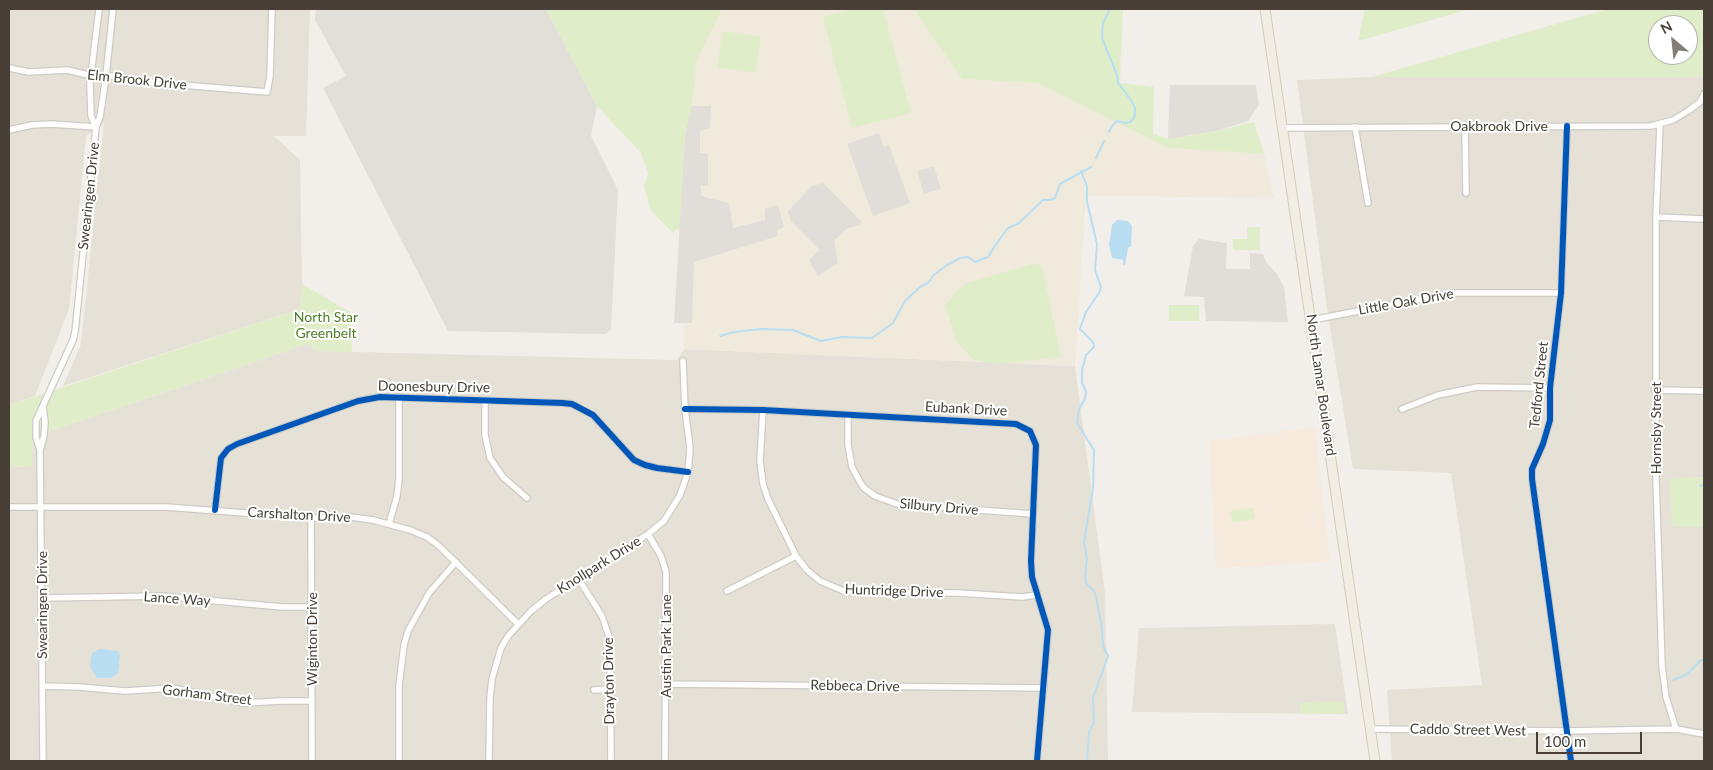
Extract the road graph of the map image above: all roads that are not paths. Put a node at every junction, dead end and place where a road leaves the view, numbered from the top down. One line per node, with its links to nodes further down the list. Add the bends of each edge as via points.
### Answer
1 (99, 9): 6 (street, Swearingen Drive)
2 (113, 9): 7 (street, Swearingen Drive)
3 (272, 9): 7 (street, Elm Brook Drive, via 267,92)
4 (1266, 9): 15 (main road, North Lamar Boulevard)
5 (9, 68): 6 (street, Elm Brook Drive, via 29,72 67,70)
6 (92, 76): 7 (street, Elm Brook Drive); 12 (street, Swearingen Drive, via 91,116)
7 (106, 76): 12 (street, Swearingen Drive)
8 (1704, 94): 9 (street, Oakbrook Drive)
9 (1702, 103): 10 (street, Oakbrook Drive)
10 (1660, 125): 11 (street, Oakbrook Drive); 19 (street, Hornsby Street)
11 (1567, 126): 14 (street, Oakbrook Drive); 21 (street, Tedford Street)
12 (96, 127): 16 (street, via 51,124); 29 (street, Swearingen Drive, via 75,332)
13 (1355, 127): 14 (street, Oakbrook Drive); 15 (street, Oakbrook Drive); 18 (street)
14 (1465, 127): 17 (street)
15 (1283, 128): 22 (main road, North Lamar Boulevard)
16 (9, 130)
17 (1466, 193)
18 (1368, 203)
19 (1656, 217): 20 (street); 25 (street, Hornsby Street)
20 (1704, 219)
21 (1561, 292): 22 (street, Little Oak Drive, via 1451,293); 24 (street, Tedford Street)
22 (1312, 320): 58 (main road, North Lamar Boulevard)
23 (683, 361): 31 (street, Knollpark Drive)
24 (1550, 388): 30 (street, via 1477,388 1438,395); 60 (street, Tedford Street, via 1550,420 1532,469 1532,479)
25 (1655, 390): 26 (street); 59 (street, Hornsby Street, via 1662,666 1666,697)
26 (1704, 392)
27 (398, 397): 28 (street, Doonesbury Drive); 39 (street, Doonesbury Drive, via 364,400 228,449 221,458); 42 (street, via 399,479)
28 (485, 401): 35 (street, Doonesbury Drive, via 572,404 600,421 634,460 657,468); 36 (street, via 485,435 490,458 503,477)
29 (44, 407): 34 (street, Swearingen Drive, via 46,422); 34 (street, Swearingen Drive, via 36,427)
30 (1402, 408)
31 (685, 409): 32 (street, Eubank Drive); 35 (street, Knollpark Drive, via 690,448)
32 (763, 410): 33 (street, Eubank Drive); 44 (street, Huntridge Drive, via 760,461 763,484)
33 (848, 416): 40 (street, Silbury Drive, via 852,467 860,482 875,496 897,504); 40 (street, Eubank Drive, via 1016,424 1027,428 1036,444)
34 (40, 450): 38 (street, Swearingen Drive)
35 (688, 472): 43 (street, Knollpark Drive, via 680,495 664,522)
36 (527, 498)
37 (9, 507): 38 (street, Carshalton Drive)
38 (42, 507): 39 (street, Carshalton Drive); 49 (street, Swearingen Drive)
39 (215, 510): 41 (street, Carshalton Drive)
40 (1033, 514): 48 (street, Eubank Drive, via 1031,561)
41 (311, 518): 42 (street, Carshalton Drive, via 351,517); 50 (street, Wiginton Drive)
42 (389, 524): 45 (street, Carshalton Drive, via 427,537)
43 (648, 534): 46 (street, Knollpark Drive); 52 (street, Austin Park Lane, via 666,572)
44 (796, 556): 47 (street); 48 (street, Huntridge Drive, via 820,581 846,592 958,593 1022,598)
45 (456, 562): 51 (street, Carshalton Drive); 64 (street, via 429,593 408,631 399,685)
46 (578, 578): 51 (street, Knollpark Drive, via 546,599); 55 (street, Drayton Drive, via 607,627 610,640)
47 (727, 591)
48 (1037, 595): 54 (street, Eubank Drive, via 1048,630)
49 (42, 598): 50 (street, Lance Way, via 163,596); 53 (street, Swearingen Drive)
50 (312, 607): 57 (street, Wiginton Drive)
51 (518, 624): 65 (street, Knollpark Drive, via 501,648 492,679)
52 (666, 684): 54 (street, Rebbeca Drive); 67 (street, Austin Park Lane)
53 (42, 686): 57 (street, Gorham Street, via 125,692 172,688 244,703); 62 (street, Swearingen Drive)
54 (1044, 688): 68 (street, Eubank Drive)
55 (609, 689): 56 (street); 66 (street, Drayton Drive)
56 (594, 690)
57 (312, 701): 63 (street, Wiginton Drive)
58 (1371, 729): 60 (street, Caddo Street West); 69 (main road, North Lamar Boulevard)
59 (1676, 729): 60 (street, Caddo Street West); 61 (street, Caddo Street West)
60 (1566, 730): 70 (street, Tedford Street)
61 (1704, 734)
62 (43, 761)
63 (312, 761)
64 (399, 761)
65 (489, 761)
66 (611, 761)
67 (665, 761)
68 (1037, 761)
69 (1375, 761)
70 (1571, 761)

